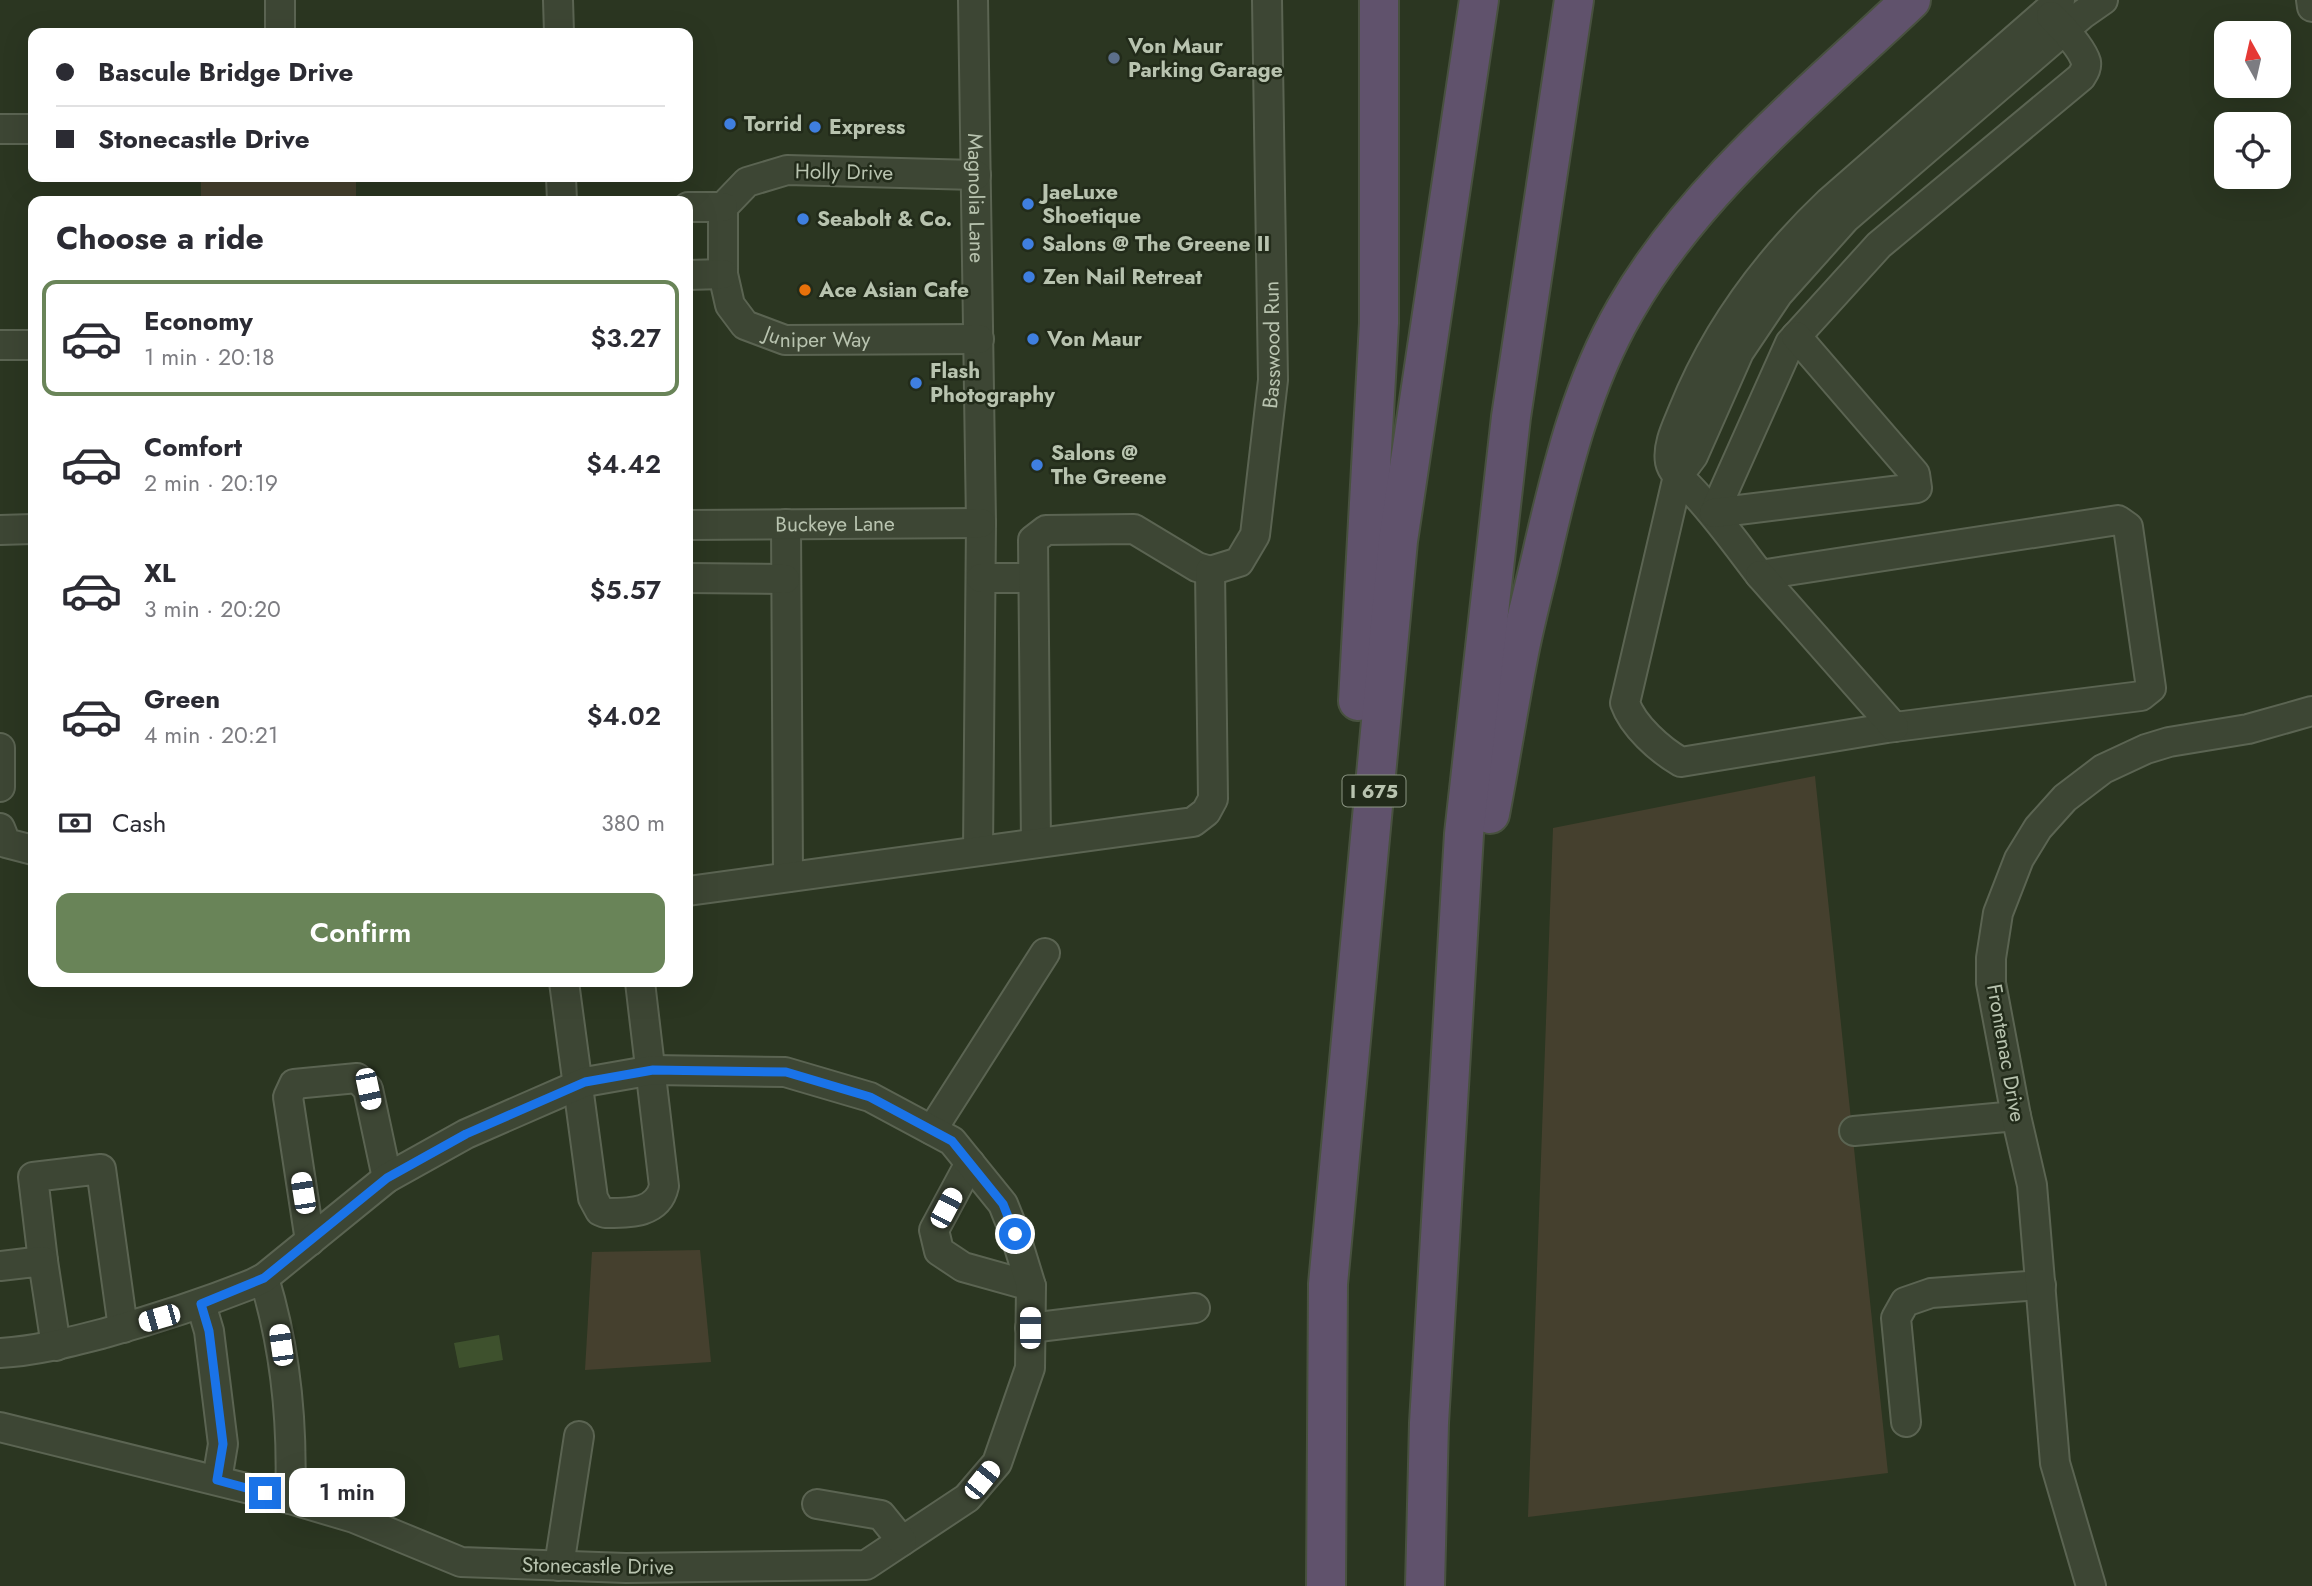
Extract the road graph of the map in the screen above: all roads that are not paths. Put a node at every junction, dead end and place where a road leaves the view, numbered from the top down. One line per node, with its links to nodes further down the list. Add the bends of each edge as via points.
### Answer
1 (280, 0): 13 (street)
2 (558, 0): 14 (street)
3 (973, 0): 17 (street, Magnolia Lane)
4 (1267, 0): 35 (street, Basswood Run, via 1273,380 1268,436 1255,535 1239,562)
5 (1379, 0): 66 (highway, via 1379,323)
6 (1479, 0): 66 (highway, I 675, via 1398,541)
7 (1574, 0): 56 (highway, via 1511,418 1464,834)
8 (1911, 0): 56 (highway, via 1764,139 1692,217 1626,308 1592,379 1563,467 1518,656)
9 (2103, 0): 12 (street)
10 (2311, 0): 11 (street)
11 (2312, 7)
12 (2057, 14): 20 (street); 21 (street, via 2086,60 2081,77)
13 (280, 28)
14 (559, 28)
15 (0, 129): 16 (street)
16 (28, 129)
17 (976, 175): 19 (street, Holly Drive, via 787,170 747,182); 25 (street, Magnolia Lane)
18 (693, 207): 19 (street)
19 (723, 207): 22 (street, Juniper Way)
20 (1837, 211): 21 (street); 28 (street, via 1802,228 1758,278 1721,335 1694,384 1672,440 1670,463)
21 (1874, 250): 24 (street)
22 (723, 274): 23 (street); 25 (street, Juniper Way, via 730,305 745,325 785,340)
23 (693, 275)
24 (1796, 336): 29 (street); 29 (street, via 1915,474 1917,488)
25 (979, 339): 30 (street, Magnolia Lane)
26 (0, 345): 27 (street)
27 (28, 345)
28 (1678, 476): 29 (street); 42 (street, via 1625,703 1629,715 1668,755 1681,762)
29 (1714, 513): 36 (street)
30 (981, 523): 31 (street, Buckeye Lane); 38 (street, Magnolia Lane)
31 (786, 524): 32 (street, Buckeye Lane); 40 (street)
32 (693, 525)
33 (28, 529): 34 (street)
34 (0, 530)
35 (1210, 571): 39 (street, via 1134,529 1046,530 1033,540); 46 (street, via 1213,799 1206,812 1193,822)
36 (1760, 575): 42 (street); 42 (street, via 2118,520 2128,527 2151,688 2141,696)
37 (693, 578): 40 (street)
38 (981, 578): 39 (street); 48 (street, Magnolia Lane)
39 (1033, 578): 46 (street)
40 (785, 579): 49 (street)
41 (2312, 710): 57 (street, Frontenac Drive, via 2124,758 2074,790 2038,828 2005,890 1991,958)
42 (1894, 727)
43 (0, 748): 44 (street)
44 (0, 786)
45 (0, 828): 47 (street, via 6,843)
46 (1036, 844): 48 (street)
47 (28, 849)
48 (978, 851): 49 (street)
49 (788, 877): 50 (street)
50 (693, 890)
51 (1045, 953): 58 (street)
52 (565, 987): 55 (street)
53 (641, 987): 54 (street)
54 (650, 1070): 55 (street, Stonecastle Drive); 55 (street, via 664,1186 650,1209 605,1213 596,1205); 58 (street, Stonecastle Drive, via 786,1072 870,1097)
55 (578, 1085): 61 (street, Stonecastle Drive, via 466,1134)
56 (1448, 1090): 84 (highway, via 1429,1423)
57 (2016, 1116): 59 (street); 67 (street, Frontenac Drive, via 2032,1185)
58 (932, 1130): 60 (street, Stonecastle Drive, via 952,1141)
59 (1854, 1131)
60 (970, 1163): 68 (street, Stonecastle Drive, via 1003,1204); 68 (street, via 934,1230 939,1251 963,1267)
61 (387, 1178): 62 (street, Stonecastle Drive); 62 (street, via 368,1089 356,1078 294,1084 288,1097)
62 (310, 1241): 65 (street, Stonecastle Drive)
63 (43, 1261): 64 (street); 71 (street, via 33,1177 101,1169); 73 (street)
64 (0, 1266)
65 (264, 1278): 69 (street, Stonecastle Drive); 79 (street, via 277,1321 290,1416)
66 (1328, 1284): 83 (highway, I 675)
67 (2040, 1285): 75 (street, via 1931,1293 1906,1302 1896,1318); 85 (street, Frontenac Drive, via 2055,1463)
68 (1031, 1286): 72 (street, Stonecastle Drive)
69 (201, 1304): 71 (street, Stonecastle Drive); 78 (street, via 209,1331 223,1444)
70 (1195, 1308): 72 (street)
71 (123, 1328): 73 (street, Stonecastle Drive)
72 (1030, 1328): 81 (street, Stonecastle Drive, via 1030,1368 997,1463 967,1498)
73 (55, 1346): 74 (street, Stonecastle Drive)
74 (0, 1353)
75 (1906, 1422)
76 (0, 1427): 78 (street, Stonecastle Drive)
77 (579, 1436): 82 (street)
78 (217, 1480): 79 (street, Stonecastle Drive)
79 (290, 1499): 82 (street, Stonecastle Drive, via 354,1518 461,1562)
80 (817, 1504): 81 (street, via 881,1515)
81 (902, 1542): 82 (street, Stonecastle Drive, via 866,1565)
82 (559, 1566)
83 (1326, 1586)
84 (1425, 1586)
85 (2091, 1586)

